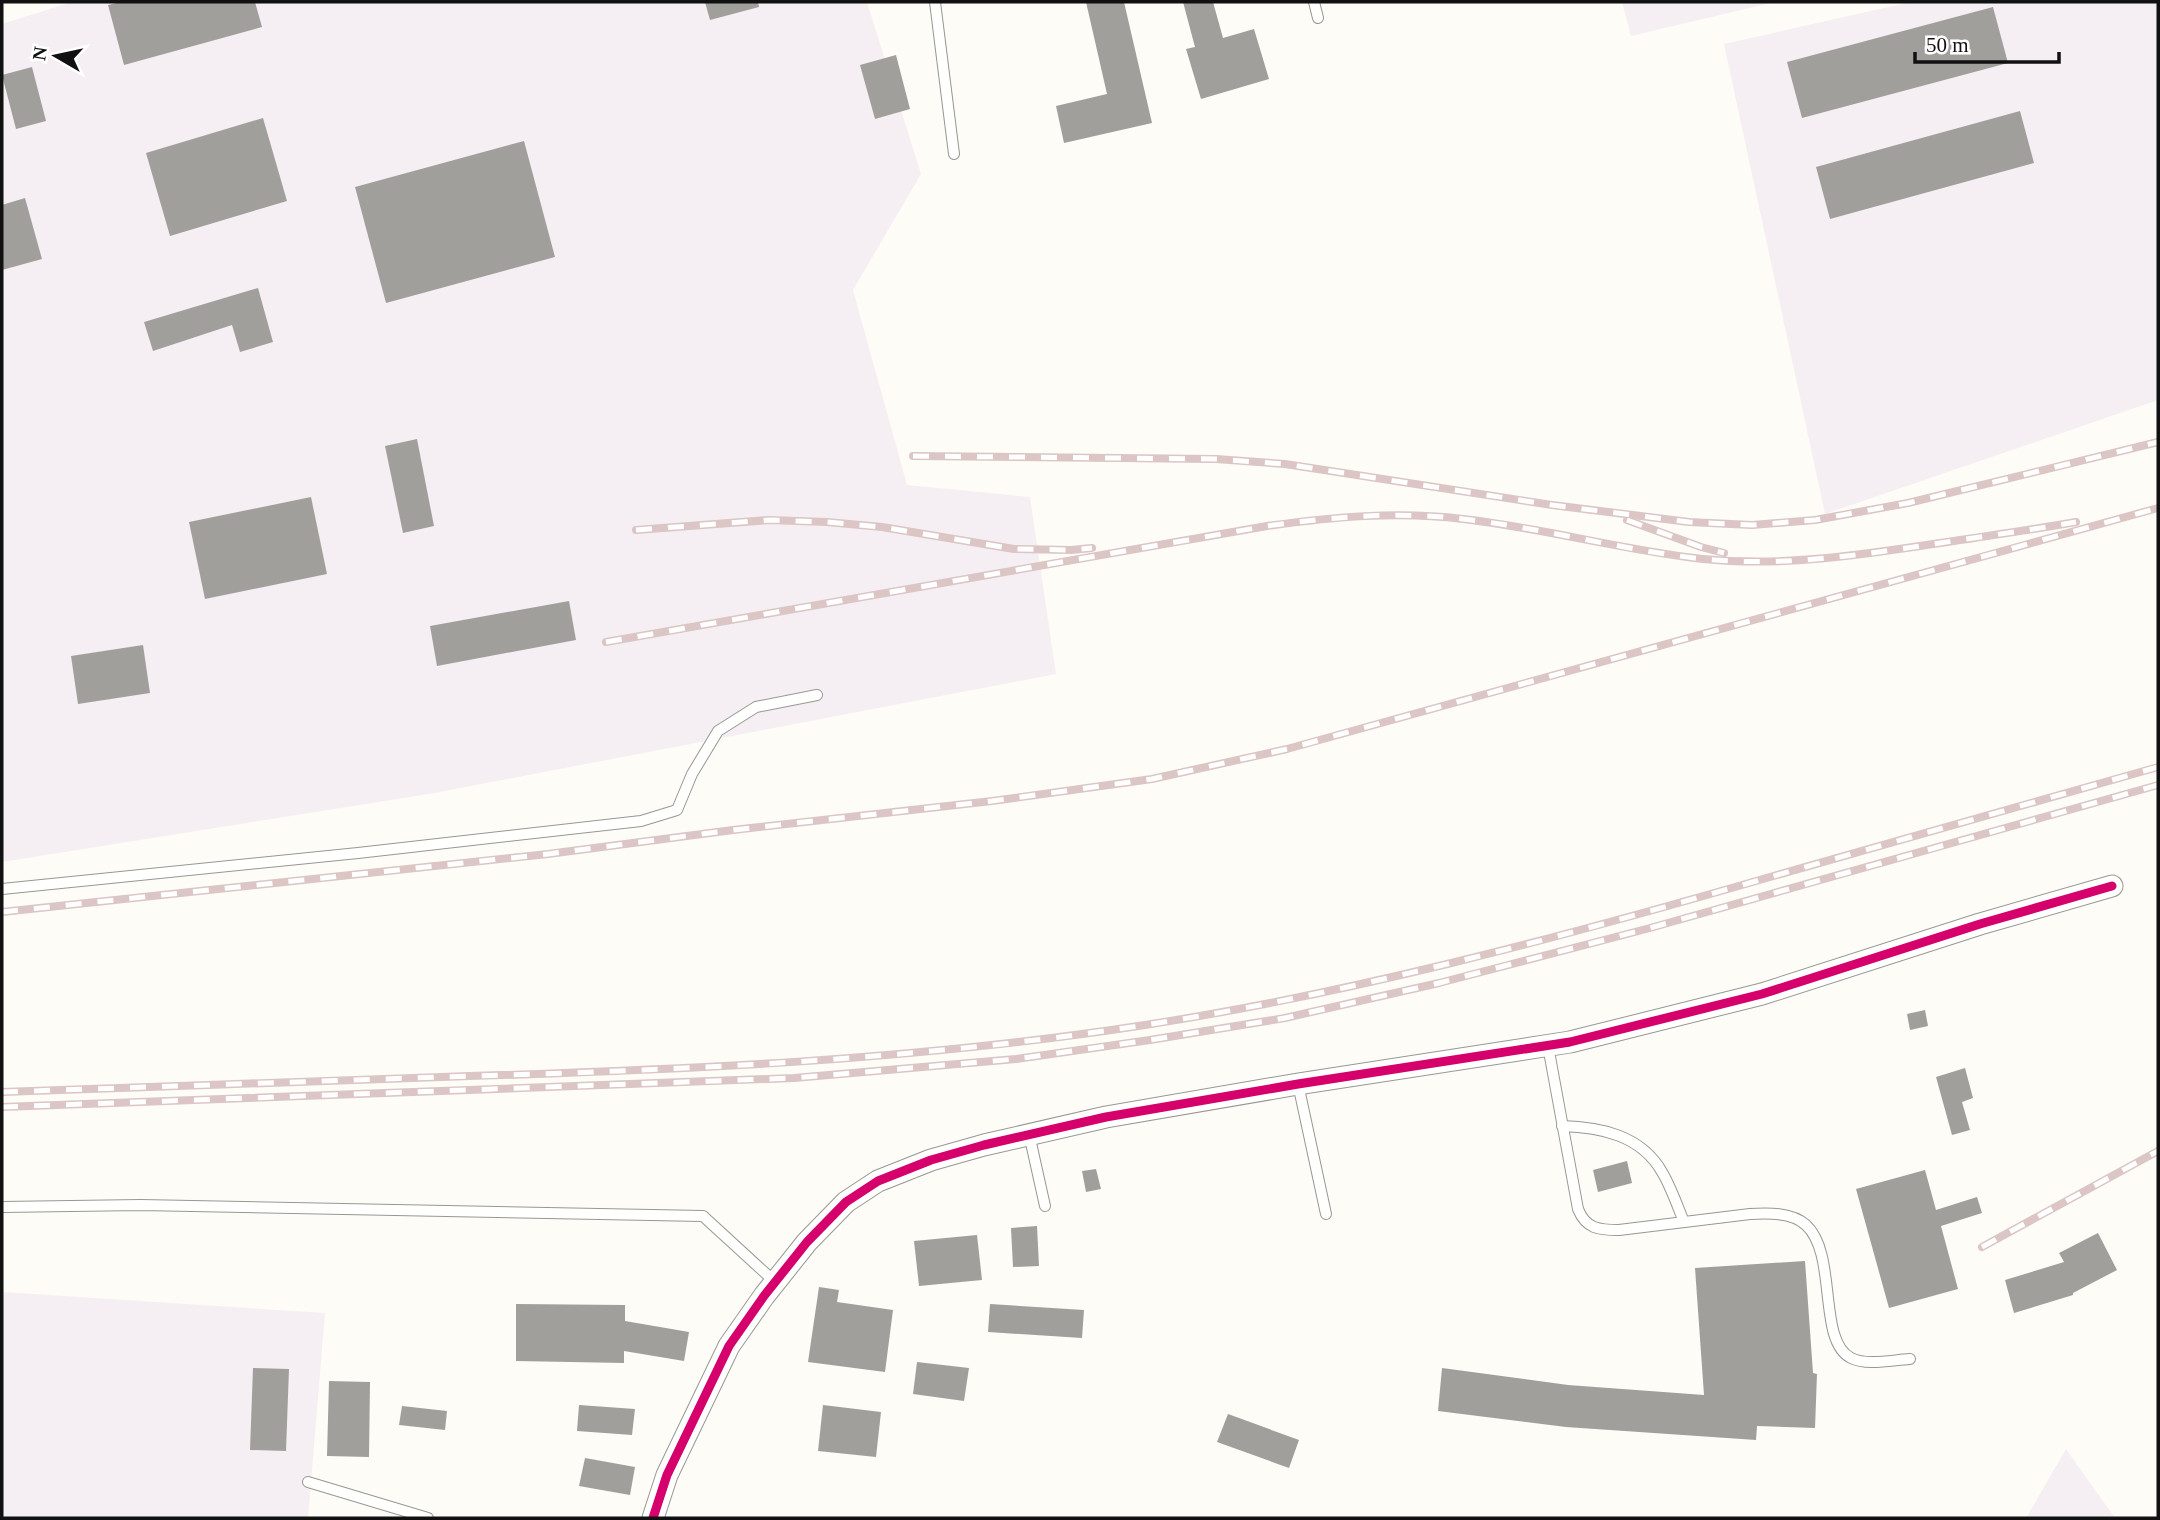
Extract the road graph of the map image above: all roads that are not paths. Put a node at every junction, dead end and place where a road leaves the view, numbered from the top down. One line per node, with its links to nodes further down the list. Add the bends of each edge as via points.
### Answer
1 (935, 2): 4 (lane)
2 (1314, 2): 3 (lane)
3 (1318, 18)
4 (954, 154)
5 (817, 695): 7 (lane, via 756,707 718,731 677,810 641,821)
6 (2112, 886): 8 (street, via 1762,994)
7 (2, 889)
8 (1548, 1046): 9 (street); 10 (lane)
9 (1298, 1084): 11 (street); 14 (lane)
10 (1562, 1126): 15 (lane, via 1609,1131 1645,1151 1661,1170); 15 (lane, via 1578,1209 1593,1228 1619,1230)
11 (1029, 1134): 12 (lane); 16 (street, via 931,1160 878,1181 846,1202)
12 (1045, 1206)
13 (2, 1207): 16 (lane, via 155,1205 703,1216)
14 (1326, 1214)
15 (1684, 1222): 17 (lane, via 1769,1213 1806,1225 1820,1252 1834,1338 1841,1350 1859,1361)
16 (775, 1282): 20 (street, via 729,1346 667,1475)
17 (1910, 1359)
18 (309, 1482): 19 (lane)
19 (428, 1518)
20 (653, 1518)

